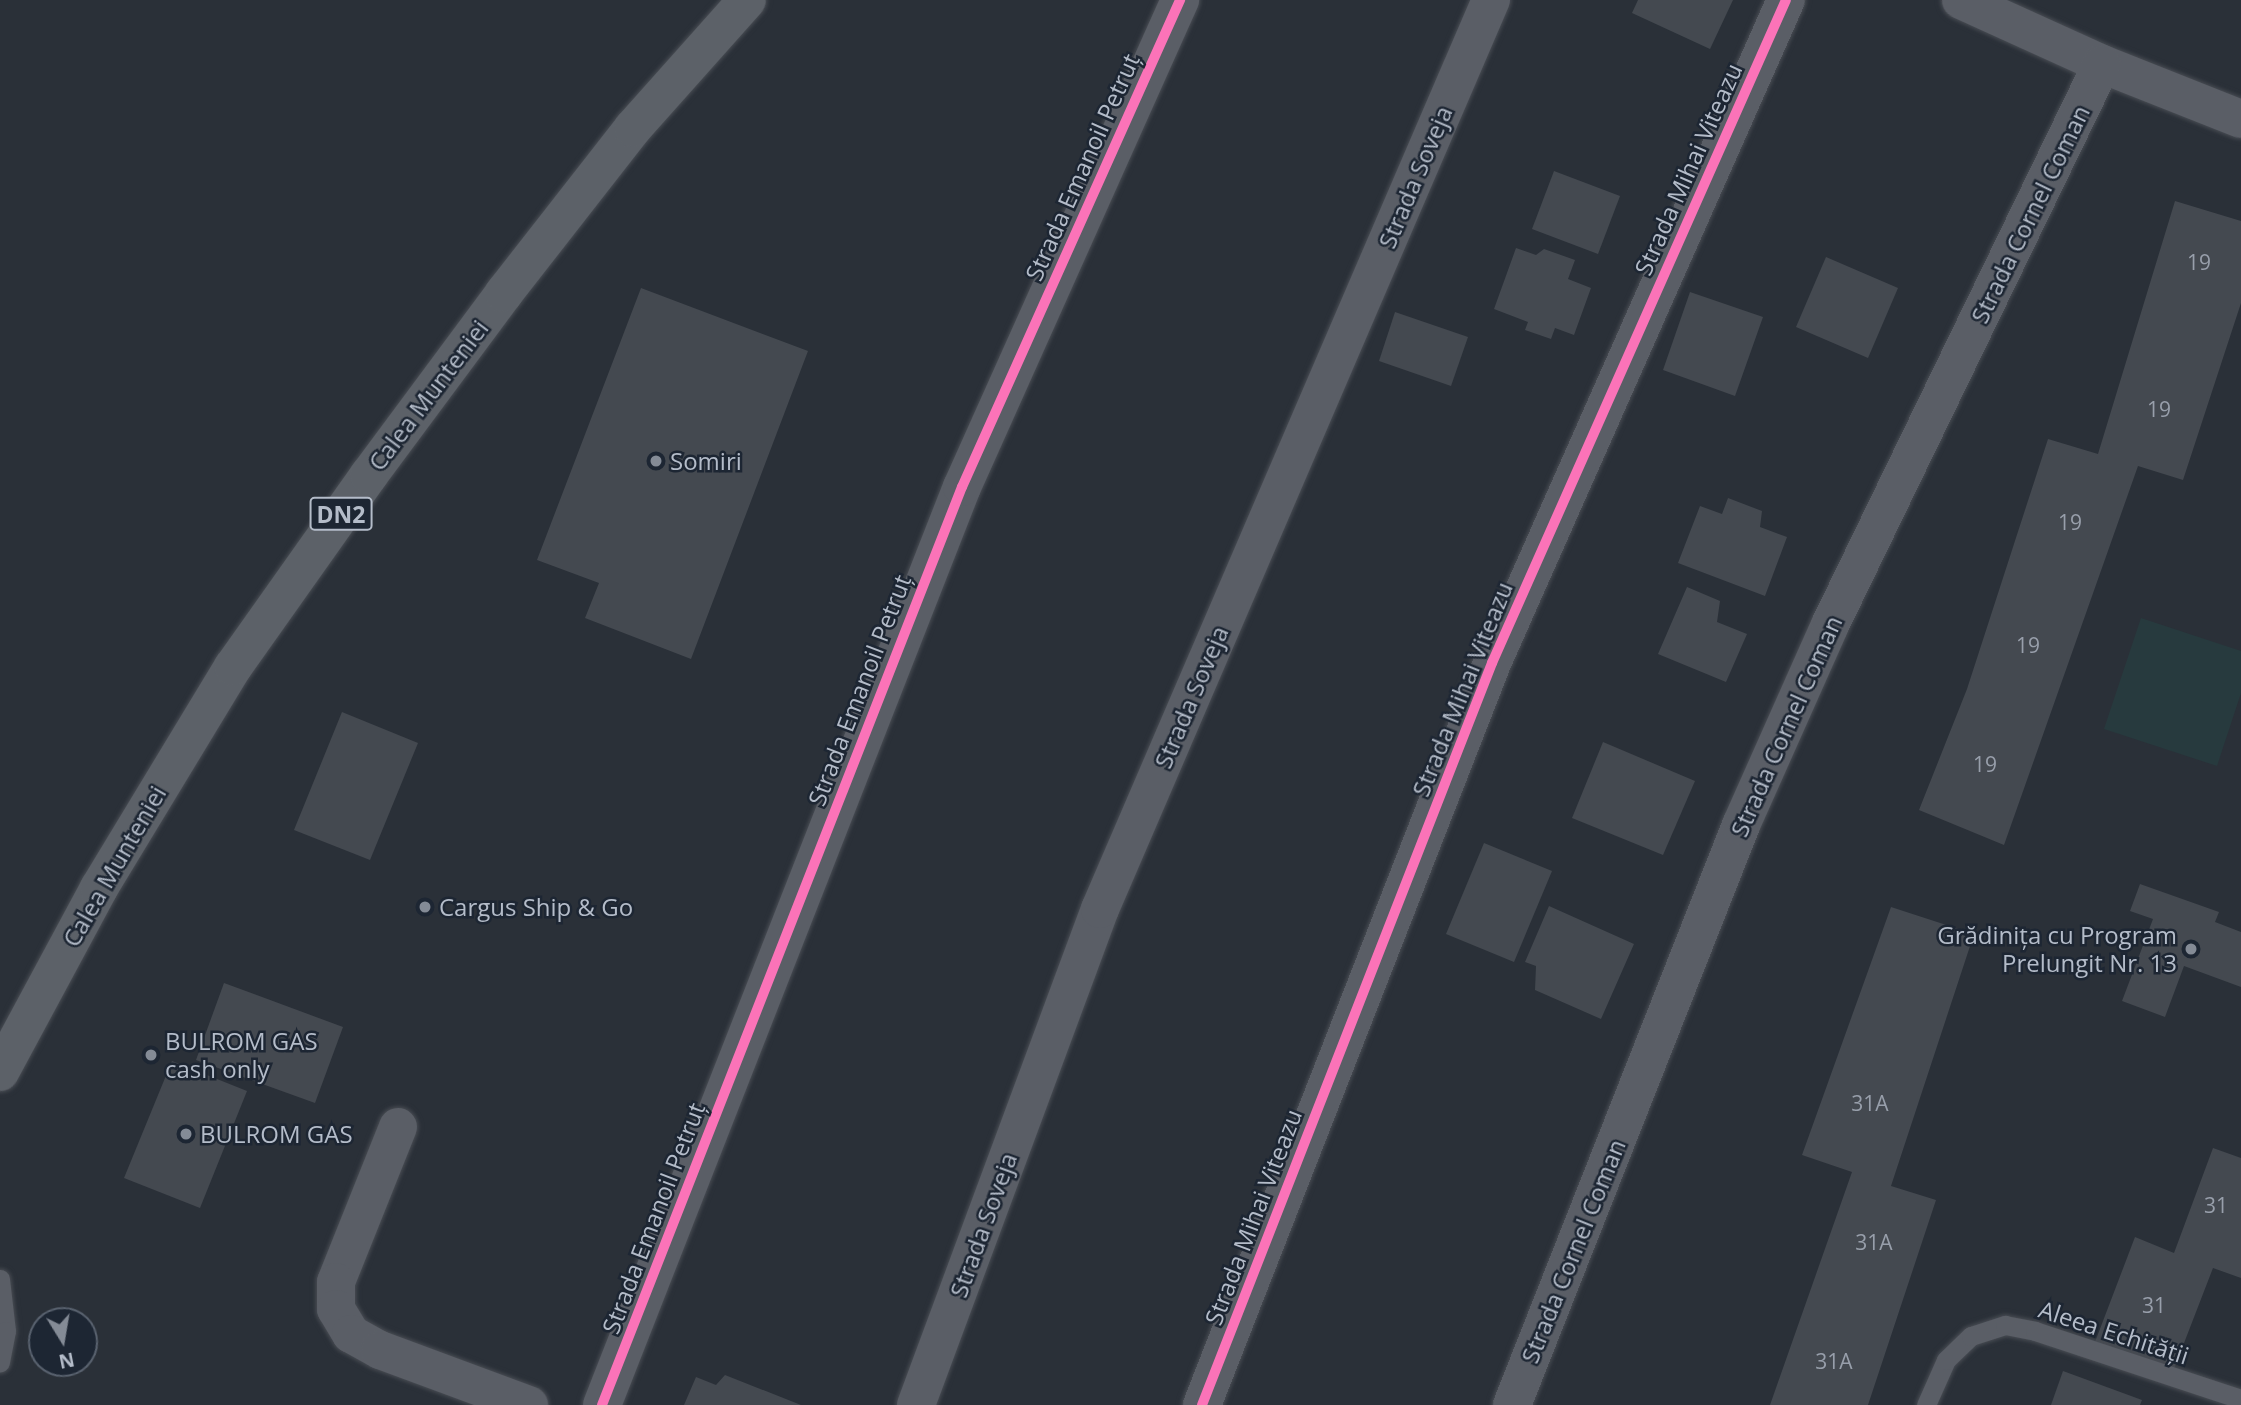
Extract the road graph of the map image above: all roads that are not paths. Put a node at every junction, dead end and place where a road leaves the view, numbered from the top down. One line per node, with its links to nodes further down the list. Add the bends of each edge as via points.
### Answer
1 (747, 0): 8 (main road, Calea Munteniei / DN2, via 634,128 504,293 241,656 99,888)
2 (1180, 0): 14 (street, Strada Emanoil Petruț, via 961,487)
3 (1491, 0): 15 (street, Strada Soveja, via 1100,909)
4 (1786, 0): 16 (street, Strada Mihai Viteazu, via 1492,663)
5 (1961, 0): 6 (street)
6 (2102, 64): 7 (street); 17 (street, Strada Cornel Coman, via 1830,625 1741,825)
7 (2241, 119)
8 (0, 1072)
9 (398, 1127): 13 (street, via 335,1282 337,1308 351,1334 380,1350)
10 (0, 1279): 11 (lane, via 6,1331)
11 (0, 1362)
12 (2241, 1399): 18 (lane, Aleea Echității, via 2005,1325 1971,1336 1946,1360)
13 (529, 1405)
14 (602, 1405)
15 (916, 1405)
16 (1202, 1405)
17 (1512, 1405)
18 (1926, 1405)

